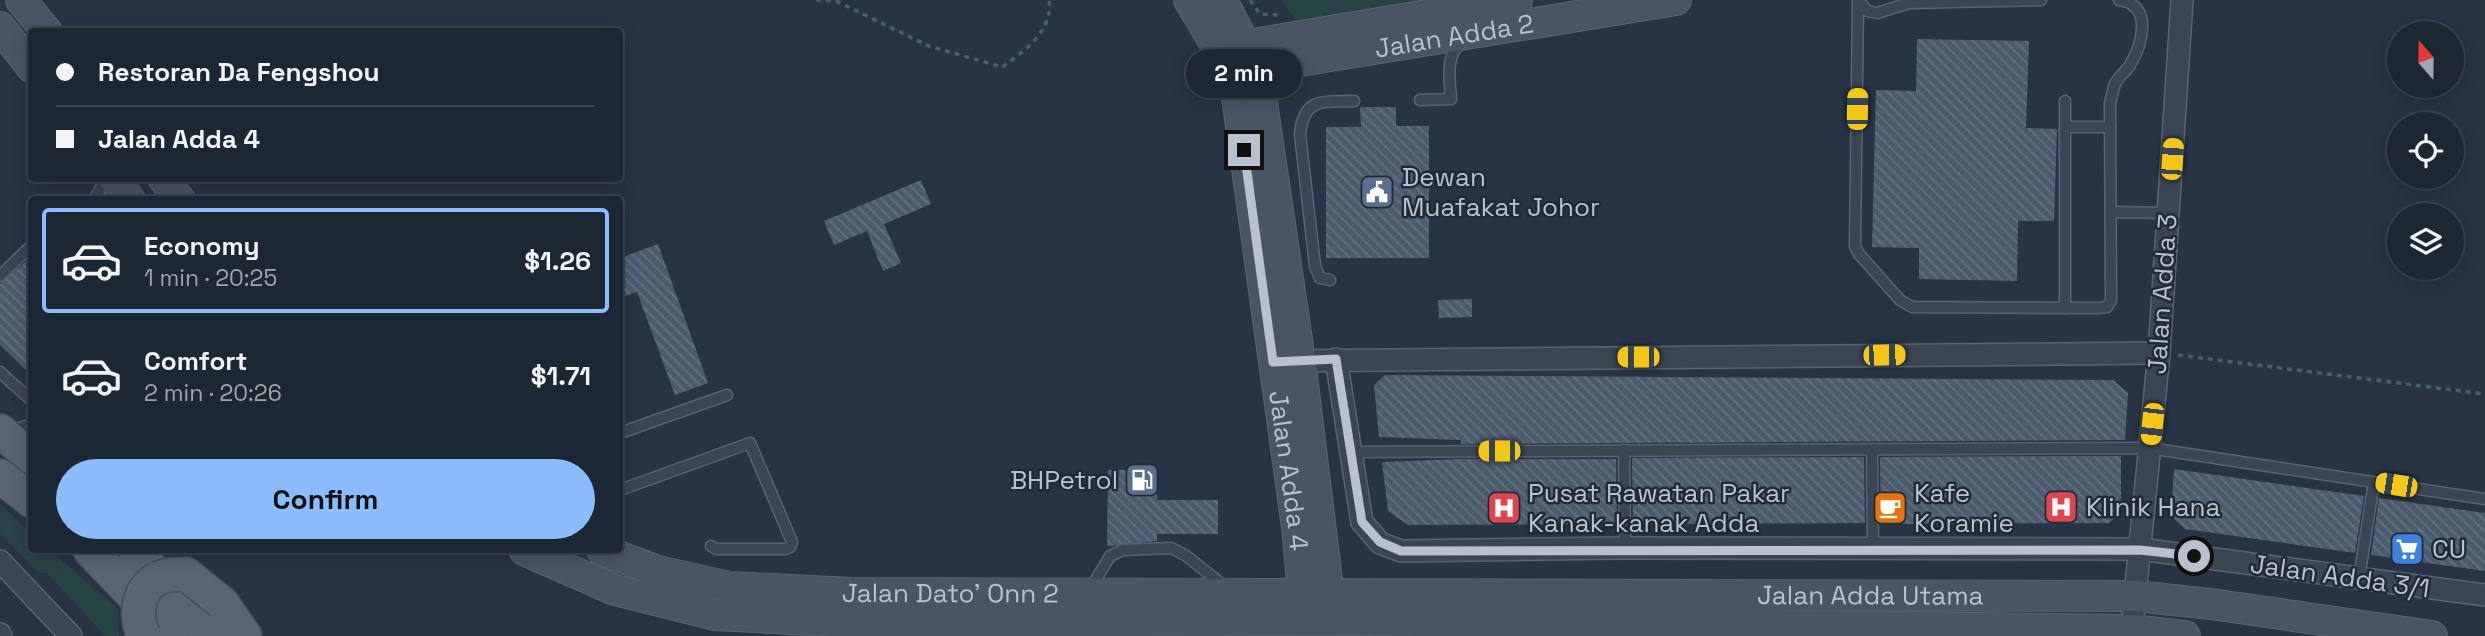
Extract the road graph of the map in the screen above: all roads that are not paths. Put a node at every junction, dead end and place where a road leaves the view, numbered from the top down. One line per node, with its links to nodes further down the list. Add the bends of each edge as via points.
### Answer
1 (21, 0): 12 (main road)
2 (1189, 0): 15 (main road, Jalan Adda 4)
3 (1222, 0): 15 (main road, Jalan Adda 4)
4 (1517, 0): 15 (main road, Jalan Adda 2)
5 (1676, 0): 10 (main road, Jalan Adda 2)
6 (1858, 0): 7 (lane, via 1867,11 1877,13 1909,3); 31 (lane, via 1855,246 1859,254 1900,300 1912,307)
7 (2040, 0)
8 (2119, 0): 23 (lane, via 2138,8 2143,22 2141,41 2115,83)
9 (2182, 0): 27 (street, Jalan Adda 3)
10 (1542, 22): 13 (main road, Jalan Adda 2); 17 (lane, via 1529,31 1466,40 1458,44)
11 (0, 27): 16 (main road)
12 (44, 28)
13 (1371, 50): 14 (main road, Jalan Adda 2); 17 (lane, via 1437,52)
14 (1323, 58): 15 (main road, Jalan Adda 2); 21 (main road, via 1283,72 1274,80)
15 (1240, 62): 21 (main road, Jalan Adda 4); 34 (main road, Jalan Adda 4, via 1237,97)
16 (28, 63)
17 (1449, 64): 18 (lane, via 1451,99)
18 (1420, 100)
19 (1354, 101): 30 (lane, via 1322,102 1302,115 1300,134 1315,266 1320,278)
20 (2066, 101): 22 (lane)
21 (1265, 121): 34 (main road, Jalan Adda 4)
22 (2067, 127): 23 (lane); 31 (lane)
23 (2110, 127): 26 (lane)
24 (166, 182): 25 (main road)
25 (177, 196)
26 (2111, 212): 27 (lane); 31 (lane, via 2111,300 2107,307)
27 (2168, 213): 32 (street, Jalan Adda 3)
28 (28, 249): 29 (lane)
29 (0, 276)
30 (1330, 280)
31 (2065, 308)
32 (2159, 353): 33 (street); 40 (street, Jalan Adda 3)
33 (1336, 359): 34 (street); 44 (street, Jalan Adda 3/1)
34 (1287, 361): 64 (main road, Jalan Adda 4)
35 (0, 372): 37 (lane)
36 (727, 395): 39 (lane)
37 (28, 397)
38 (12, 429): 43 (main road)
39 (623, 432)
40 (2149, 448): 42 (lane); 46 (lane); 53 (street, Jalan Adda 3)
41 (1624, 450): 42 (lane); 44 (lane); 51 (lane)
42 (1872, 450): 52 (lane)
43 (28, 451)
44 (1351, 452): 51 (street, Jalan Adda 3/1, via 1362,522 1380,542 1401,551)
45 (0, 476): 48 (main road)
46 (2374, 482): 49 (lane); 59 (lane)
47 (623, 489): 50 (lane, via 750,443 792,542 785,549)
48 (28, 498)
49 (2485, 499)
50 (711, 546)
51 (1625, 548): 52 (street, Jalan Adda 3/1)
52 (1872, 550): 53 (street, Jalan Adda 3/1)
53 (2140, 550): 59 (street, Jalan Adda 3/1); 62 (street, Jalan Adda 3)
54 (93, 553): 69 (main road)
55 (138, 553): 70 (main road)
56 (531, 553): 65 (main road, Jalan Dato' Onn 2, via 614,590 715,615 847,622)
57 (610, 553): 60 (main road, Jalan Dato' Onn 2, via 658,571 730,587 852,593)
58 (0, 561): 67 (street)
59 (2359, 578): 63 (street, Jalan Adda 3/1)
60 (1081, 592): 61 (main road, Jalan Dato' Onn 2); 61 (lane, via 1096,581 1110,556 1123,550 1171,548)
61 (1233, 593): 64 (main road, Jalan Dato' Onn 2)
62 (2135, 596): 64 (main road, Jalan Adda Utama); 66 (street, Jalan Adda 3); 74 (main road, Jalan Adda Utama)
63 (2485, 596)
64 (1324, 614): 65 (main road, Jalan Dato' Onn 2); 66 (main road, Jalan Adda Utama)
65 (1212, 621): 72 (street)
66 (2131, 633): 73 (main road, Jalan Adda Utama)
67 (71, 636)
68 (144, 636): 71 (main road, bridge, via 137,611 144,590 163,576 186,574 222,603)
69 (173, 636)
70 (211, 636)
71 (245, 636)
72 (1252, 636)
73 (2185, 636)
74 (2432, 636)

